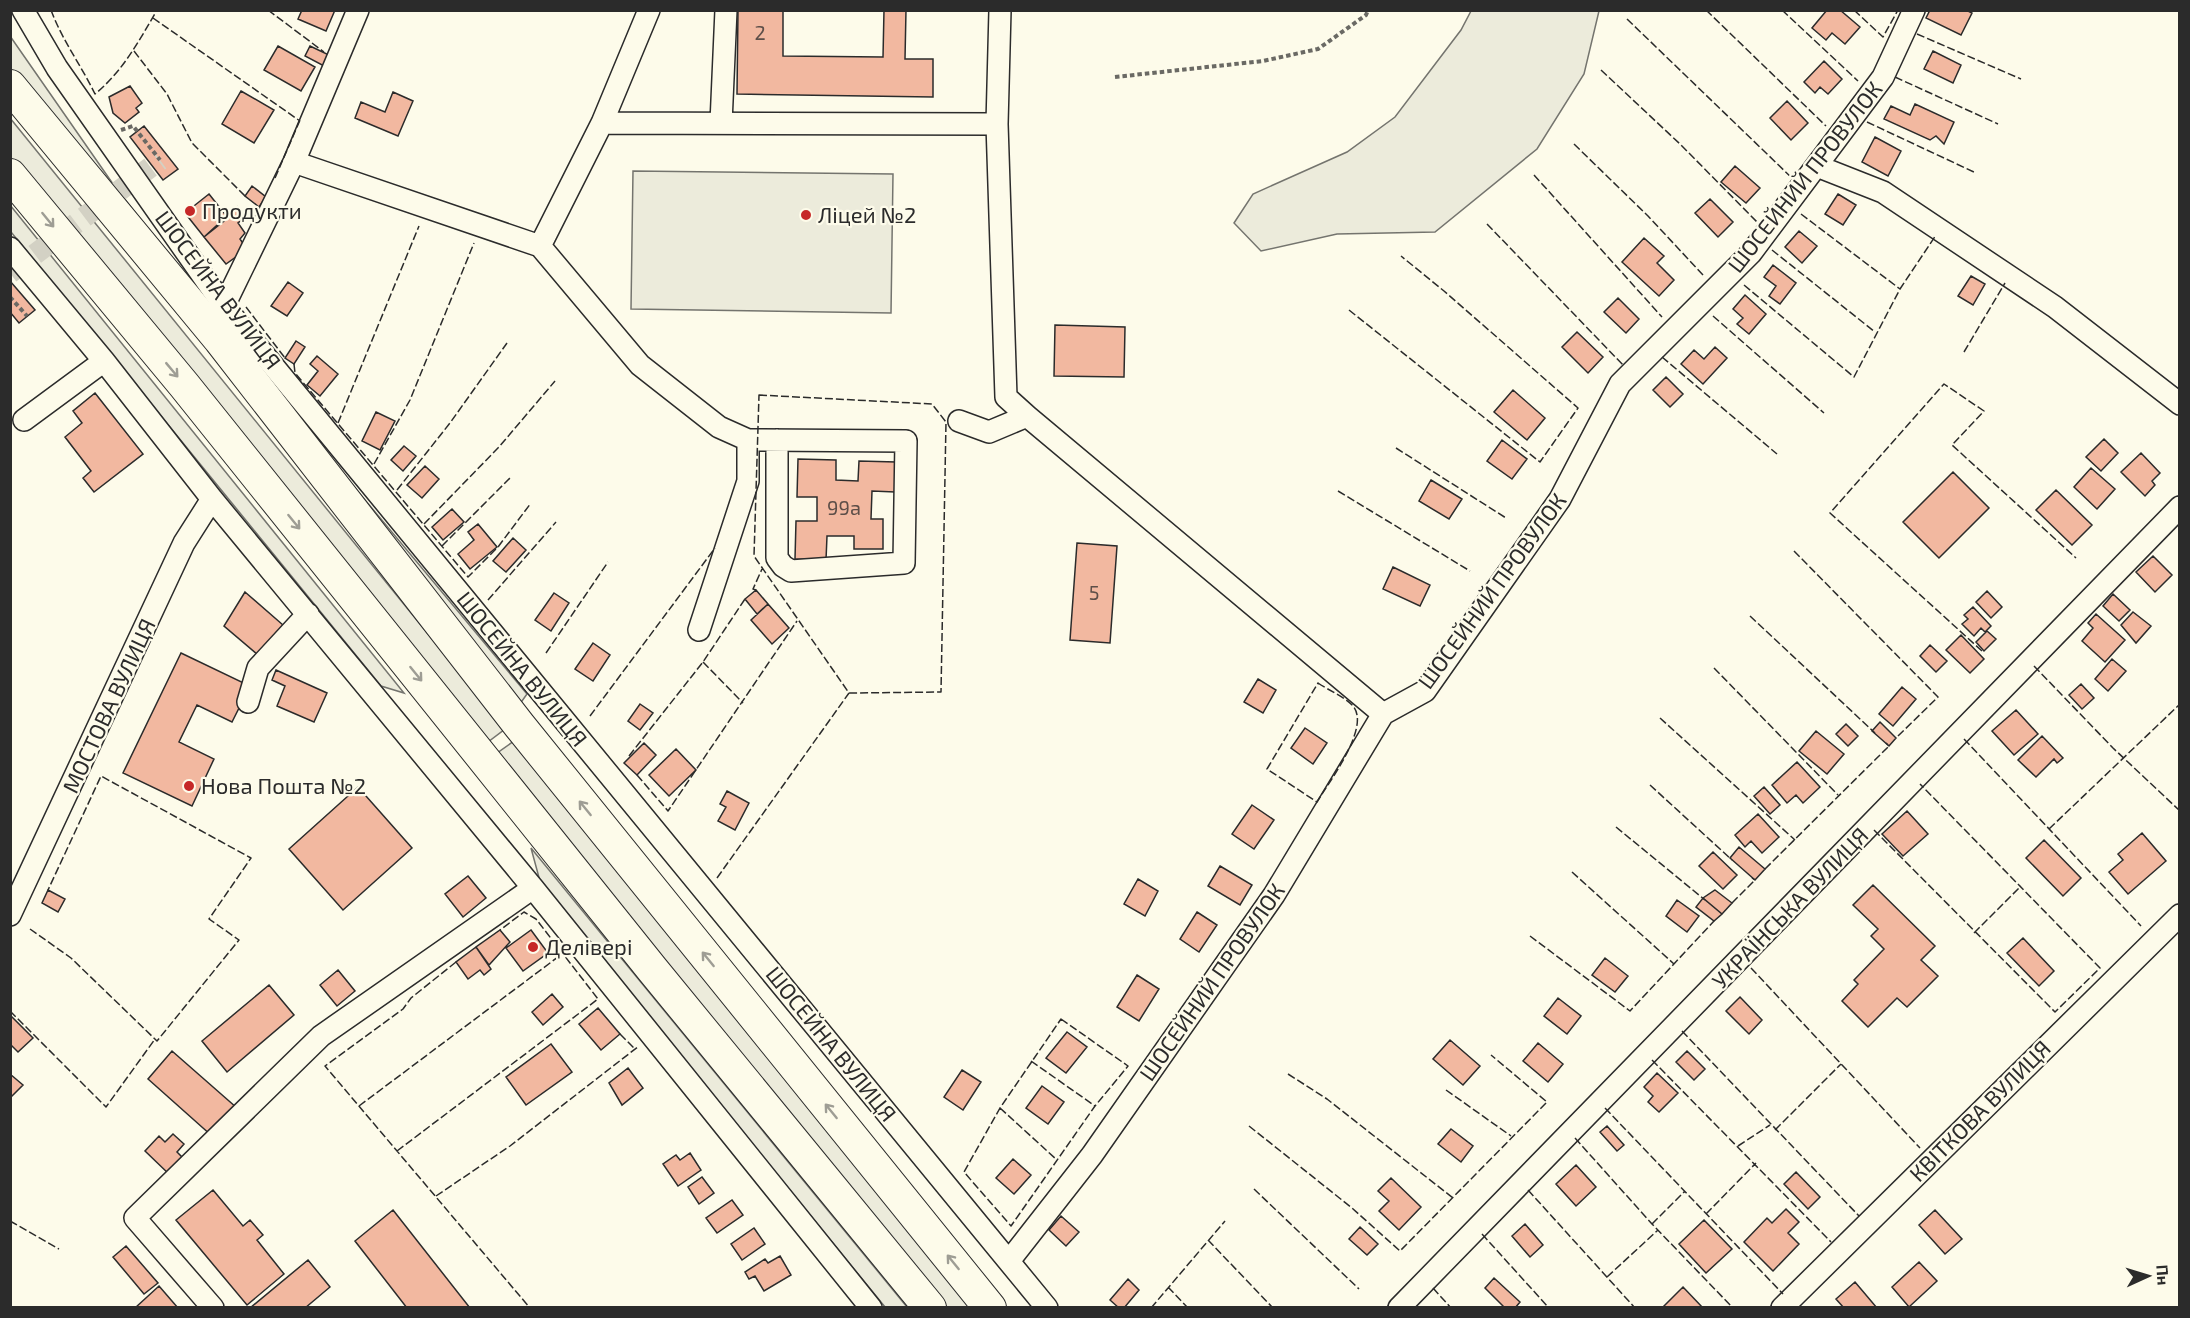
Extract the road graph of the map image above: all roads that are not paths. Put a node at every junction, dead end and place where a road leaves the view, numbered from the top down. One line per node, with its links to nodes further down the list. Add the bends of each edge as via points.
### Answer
1 (23, 10): 16 (street, ШОСЕЙНА ВУЛИЦЯ, via 57,68)
2 (358, 10): 11 (street)
3 (649, 10): 8 (street)
4 (726, 10): 9 (street)
5 (1000, 10): 10 (street)
6 (1914, 10): 12 (street, ШОСЕЙНИЙ ПРОВУЛОК, via 1883,77)
7 (10, 86): 37 (highway, one-way to 7, via 519,725 220,340)
8 (602, 123): 9 (street); 14 (street)
9 (721, 123): 10 (street)
10 (997, 124): 19 (street, via 1006,397)
11 (294, 162): 14 (street); 16 (street)
12 (1817, 166): 18 (street, via 1883,192 2055,307); 29 (street, ШОСЕЙНИЙ ПРОВУЛОК, via 1751,253 1620,384 1560,499 1425,691)
13 (10, 175): 36 (highway, one-way to 36)
14 (540, 246): 22 (street, via 640,364 719,427)
15 (10, 248): 17 (street)
16 (224, 306): 33 (street, ШОСЕЙНА ВУЛИЦЯ)
17 (104, 361): 20 (street); 24 (street)
18 (2180, 405)
19 (1027, 416): 21 (street, via 990,432); 29 (street)
20 (24, 420)
21 (959, 421)
22 (748, 440): 23 (street); 27 (street, via 748,481)
23 (777, 440): 23 (street, via 906,441 904,563 791,571 783,566 777,558)
24 (212, 499): 26 (street); 31 (street, МОСТОВА ВУЛИЦЯ, via 184,543)
25 (2180, 507): 39 (street, УКРАЇНСЬКА ВУЛИЦЯ)
26 (308, 614): 28 (street, via 258,668); 30 (street)
27 (699, 630)
28 (248, 702)
29 (1383, 714): 33 (street, ШОСЕЙНИЙ ПРОВУЛОК, via 1274,895 1092,1155)
30 (533, 888): 34 (street, via 321,1036 135,1218); 35 (street)
31 (10, 915)
32 (2180, 915): 40 (street, КВІТКОВА ВУЛИЦЯ)
33 (1010, 1261): 38 (street, ШОСЕЙНА ВУЛИЦЯ)
34 (213, 1308)
35 (871, 1308)
36 (930, 1308)
37 (990, 1308)
38 (1047, 1308)
39 (1399, 1308)
40 (1782, 1308)

